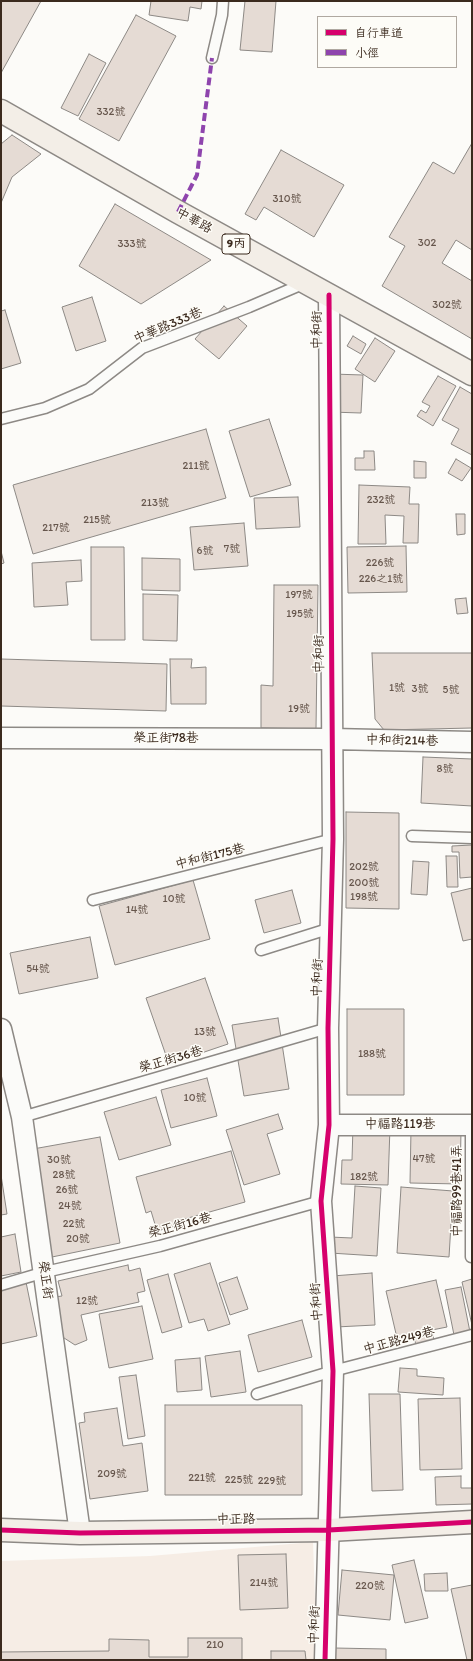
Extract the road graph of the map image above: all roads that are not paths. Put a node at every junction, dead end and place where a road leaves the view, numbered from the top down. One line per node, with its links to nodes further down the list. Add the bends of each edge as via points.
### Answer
1 (223, 1): 2 (lane)
2 (212, 58)
3 (1, 111): 4 (main road, 中華路 / 9丙)
4 (306, 282): 5 (main road, 中華路 / 9丙); 7 (lane, 中華路333巷, via 250,308 142,348 89,389 45,408)
5 (329, 295): 6 (main road, 中華路 / 9丙); 9 (street, 中和街)
6 (472, 374)
7 (1, 419)
8 (1, 738): 9 (street, 榮正街78巷)
9 (332, 739): 10 (street, 中和街214巷); 13 (street, 中和街)
10 (472, 742)
11 (412, 836): 12 (lane)
12 (472, 838)
13 (333, 839): 14 (lane, 中和街175巷); 15 (street, 中和街)
14 (93, 900)
15 (331, 928): 16 (lane); 17 (street, 中和街)
16 (261, 950)
17 (328, 1028): 19 (lane, 榮正街36巷); 20 (street, 中和街)
18 (1, 1029): 19 (street, 榮正街)
19 (22, 1117): 24 (street, 榮正街)
20 (329, 1125): 21 (street, 中福路119巷); 22 (street, 中和街)
21 (471, 1125): 23 (lane, 中福路99巷41弄)
22 (321, 1201): 24 (lane, 榮正街16巷, via 160,1246); 27 (street, 中和街)
23 (471, 1257)
24 (44, 1272): 25 (lane, 榮正街16巷); 32 (street, 榮正街)
25 (1, 1285)
26 (472, 1335): 27 (lane, 中正路249巷)
27 (333, 1372): 28 (lane, 中正路249巷); 31 (street, 中和街)
28 (257, 1394)
29 (472, 1522): 31 (main road, 中正路)
30 (1, 1530): 32 (main road, 中正路)
31 (329, 1530): 32 (main road, 中正路); 33 (street, 中和街)
32 (80, 1533)
33 (325, 1660)

